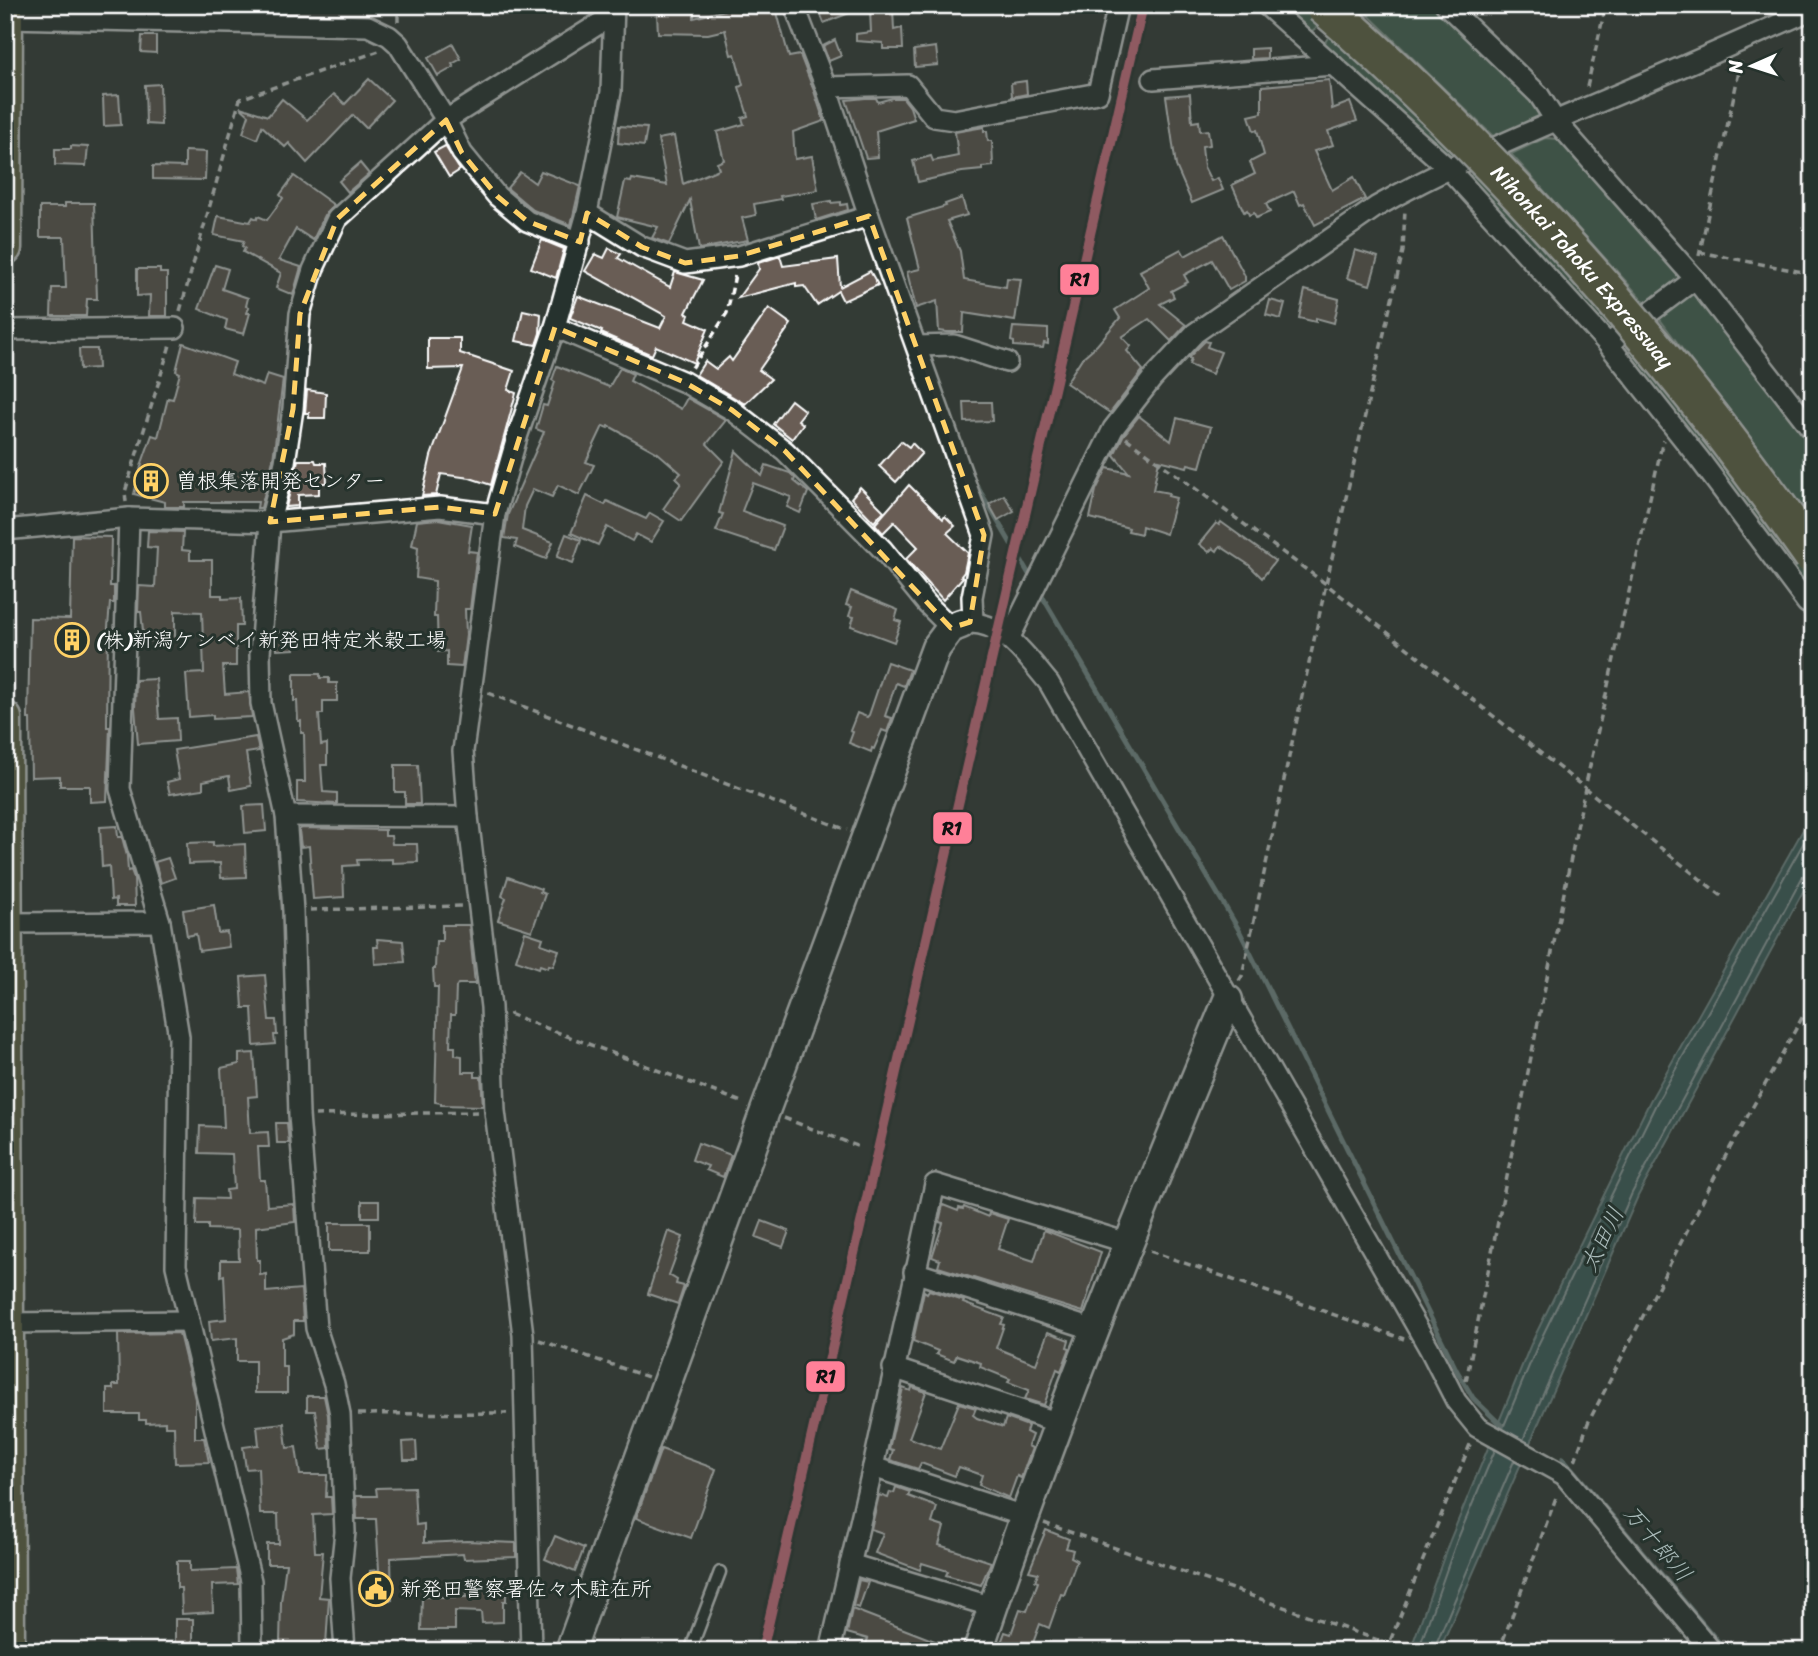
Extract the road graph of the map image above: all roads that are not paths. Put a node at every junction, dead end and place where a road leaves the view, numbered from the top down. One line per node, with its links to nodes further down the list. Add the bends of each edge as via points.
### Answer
1 (6, 5): 10 (main road)
2 (794, 5): 13 (street)
3 (1118, 5): 13 (street, via 1098,93 954,120 934,117 908,85)
4 (1266, 5): 11 (street)
5 (1323, 5): 34 (highway, Nihonkai Tohoku Expressway, bridge, via 1433,106 1520,195 1649,340)
6 (1344, 5): 33 (highway, Nihonkai Tohoku Expressway, via 1525,180 1622,287 1700,381)
7 (1446, 5): 15 (street, via 1539,95)
8 (1813, 9): 15 (street)
9 (613, 10): 14 (street); 17 (street, via 611,92)
10 (6, 18): 14 (street, via 368,26 398,44); 20 (main road)
11 (1333, 65): 12 (street); 16 (street)
12 (1153, 79)
13 (826, 87): 18 (street)
14 (446, 120): 19 (street, via 462,153 497,196 527,221); 31 (street, via 337,219 313,270 300,314 291,422)
15 (1555, 120): 16 (street); 21 (street)
16 (1448, 168): 25 (street); 37 (street, via 1376,207 1195,332 1114,429)
17 (587, 213): 18 (street, via 642,247 685,263 739,256); 19 (street)
18 (869, 216): 26 (street)
19 (580, 242): 22 (street)
20 (5, 248)
21 (1695, 279): 25 (street); 28 (street)
22 (555, 327): 29 (street); 36 (street, via 684,382 732,410 785,451 883,550 927,604)
23 (175, 328): 24 (street)
24 (5, 330)
25 (1608, 344): 35 (street)
26 (918, 346): 27 (street, via 954,345); 36 (street, via 984,535)
27 (1007, 362)
28 (1813, 431)
29 (495, 514): 31 (street, via 440,507); 40 (street, via 463,751)
30 (129, 518): 31 (street); 32 (street); 41 (street, via 120,789)
31 (270, 522): 39 (street, via 261,703)
32 (5, 530)
33 (1813, 533)
34 (1813, 556)
35 (1807, 603)
36 (962, 625): 37 (street); 60 (street, via 936,648)
37 (1010, 637): 43 (street, via 1049,683)
38 (5, 718): 42 (main road)
39 (286, 816): 40 (street); 58 (street, via 299,1115 316,1328 340,1415)
40 (468, 817): 59 (street, via 491,1007 495,1111 523,1335)
41 (160, 922): 42 (street); 46 (street, via 178,1037 176,1266)
42 (7, 923): 47 (main road)
43 (1228, 1000): 44 (street); 64 (street, via 1456,1401 1477,1427 1564,1475)
44 (1128, 1243): 45 (street, via 935,1184); 48 (street)
45 (914, 1272): 48 (street); 49 (street)
46 (189, 1321): 47 (street); 57 (street, via 251,1581)
47 (7, 1323): 56 (main road)
48 (1095, 1330): 50 (street)
49 (893, 1368): 50 (street); 51 (street)
50 (1059, 1423): 52 (street)
51 (873, 1467): 52 (street); 53 (street)
52 (1024, 1516): 55 (street)
53 (850, 1564): 55 (street); 62 (street)
54 (720, 1572): 61 (lane)
55 (993, 1607): 63 (street)
56 (8, 1651)
57 (252, 1651)
58 (345, 1651)
59 (531, 1651)
60 (569, 1651)
61 (690, 1651)
62 (830, 1651)
63 (978, 1651)
64 (1712, 1651)

